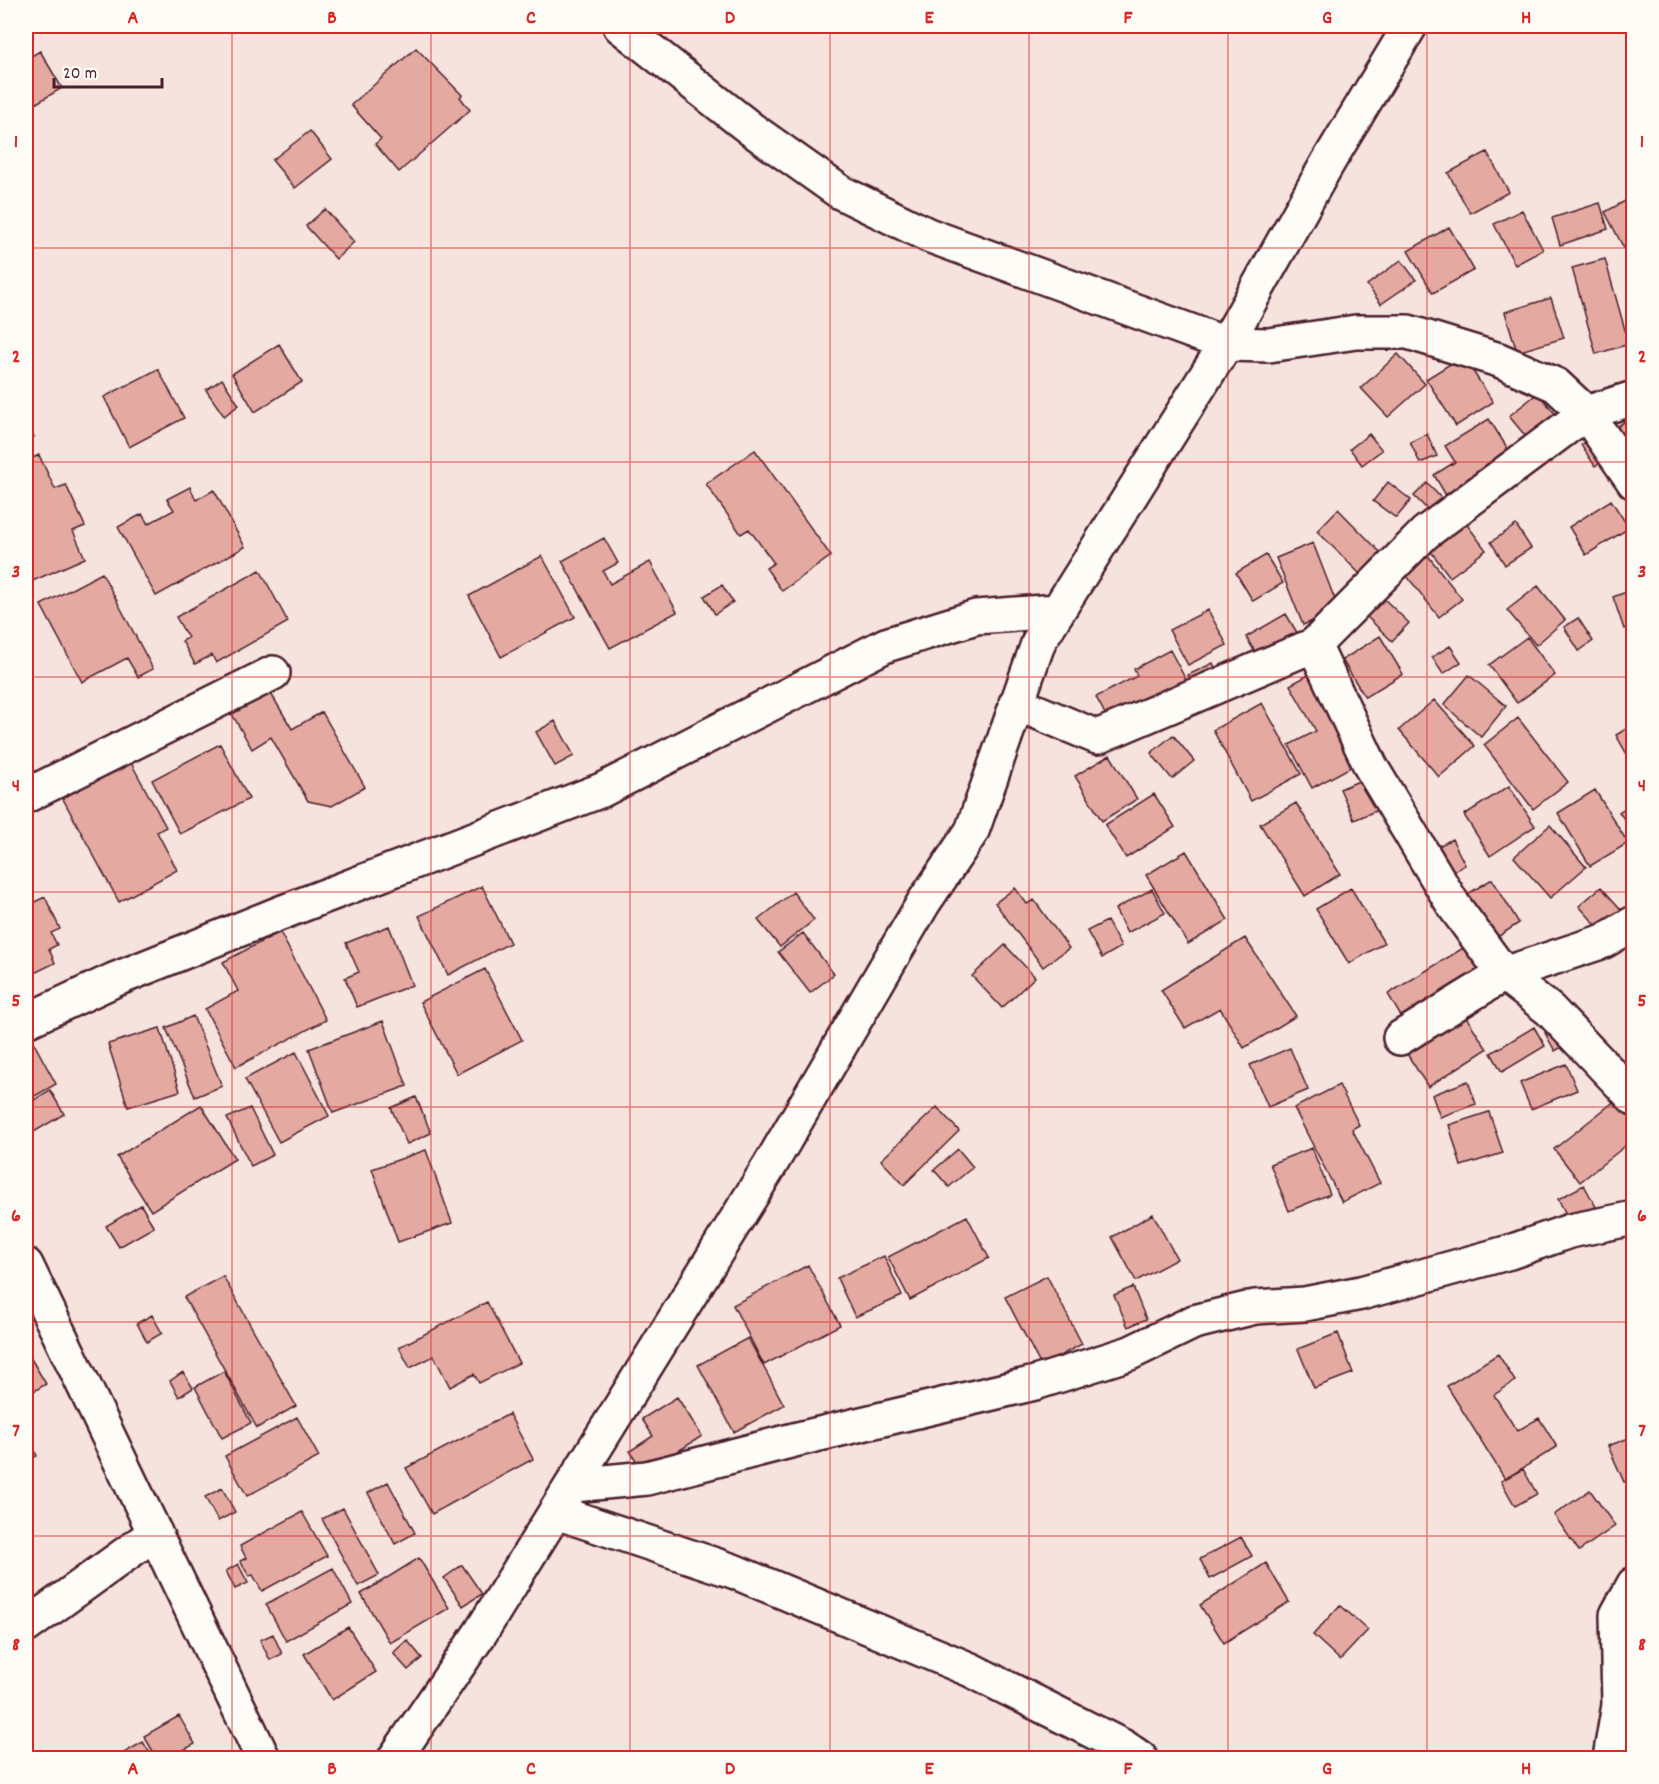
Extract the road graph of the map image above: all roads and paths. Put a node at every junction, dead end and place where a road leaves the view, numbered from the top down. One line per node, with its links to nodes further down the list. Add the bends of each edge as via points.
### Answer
1 (620, 26): 3 (street, via 751,129 840,192 928,236)
2 (1410, 26): 3 (street)
3 (1226, 344): 5 (street, via 1269,345 1356,332 1408,332 1499,360 1556,385); 7 (street)
4 (1634, 398): 5 (street)
5 (1586, 413): 6 (street); 8 (street, via 1425,533)
6 (1634, 482)
7 (1057, 611): 10 (street, via 1039,641); 14 (street, via 976,617 886,645 602,790 267,918 114,980)
8 (1314, 645): 10 (street, via 1097,736); 13 (street, via 1371,767 1454,906)
9 (273, 673): 11 (street)
10 (1016, 703): 19 (street, via 972,831 924,902 769,1167)
11 (26, 796)
12 (1634, 923): 13 (street, via 1604,941)
13 (1504, 974): 15 (street); 16 (street, via 1550,1010)
14 (26, 1021)
15 (1400, 1038)
16 (1634, 1098)
17 (1634, 1218): 19 (street, via 1570,1231 1510,1252 1361,1293 1305,1304 1255,1306 1194,1322 1130,1353 1035,1383 647,1478)
18 (28, 1276): 21 (street)
19 (573, 1485): 20 (street)
20 (556, 1512): 25 (street, via 482,1632); 26 (street, via 733,1571 971,1670)
21 (155, 1533): 23 (street); 24 (street)
22 (1634, 1584): 27 (street, via 1617,1615 1619,1705)
23 (26, 1626)
24 (256, 1755)
25 (395, 1758)
26 (1140, 1758)
27 (1610, 1758)

